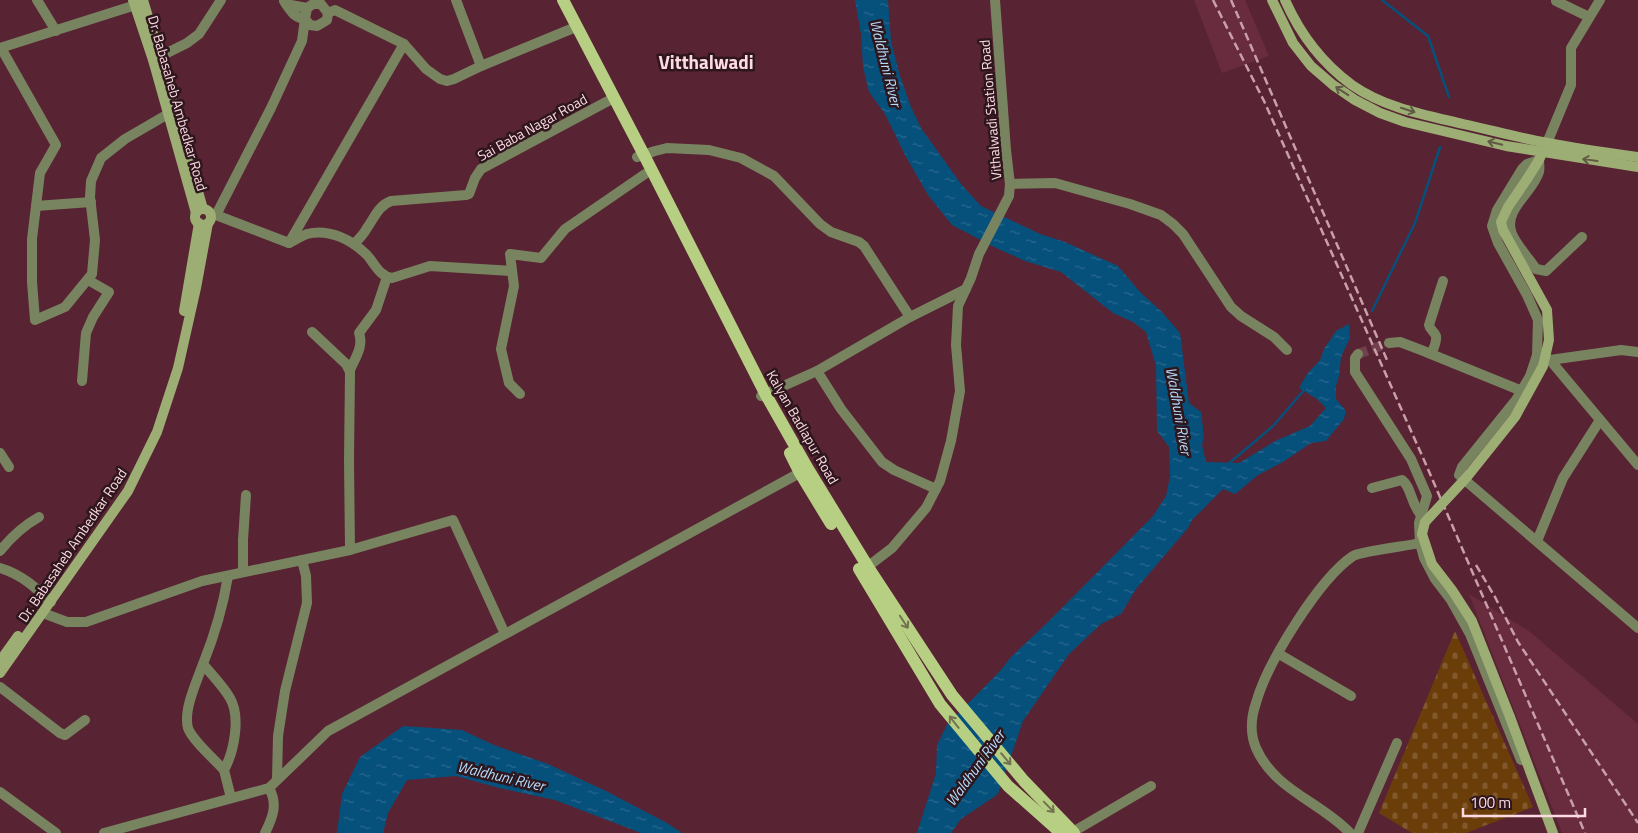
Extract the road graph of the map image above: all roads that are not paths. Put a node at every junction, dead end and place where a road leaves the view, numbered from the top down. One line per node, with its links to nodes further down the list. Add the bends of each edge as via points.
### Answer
1 (37, 0): 20 (street)
2 (221, 0): 25 (street, via 199,34)
3 (329, 0): 15 (street)
4 (456, 0): 26 (street)
5 (555, 0): 18 (main road, Kalyan Badlapur Road)
6 (563, 0): 18 (main road, Kalyan Badlapur Road)
7 (995, 0): 36 (street, Vithalwadi Station Road)
8 (1272, 0): 21 (main road)
9 (1285, 0): 19 (main road)
10 (1600, 0): 16 (street)
11 (1556, 1): 16 (street)
12 (139, 2): 20 (street); 25 (main road, Dr. Babasaheb Ambedkar Road)
13 (285, 2): 14 (street)
14 (313, 8): 15 (street, via 324,6); 17 (street, via 310,24); 22 (street)
15 (327, 17): 17 (street); 23 (street, via 335,10)
16 (1590, 17): 31 (street, via 1571,48 1571,85)
17 (317, 26): 22 (street)
18 (572, 28): 26 (street); 27 (main road, Kalyan Badlapur Road); 32 (main road, Kalyan Badlapur Road)
19 (1300, 30): 21 (main road); 29 (main road, one-way to 29, via 1336,73 1354,86 1407,111)
20 (56, 31): 24 (street)
21 (1290, 36): 30 (main road, one-way to 21, via 1405,122 1355,100 1311,66)
22 (302, 41): 39 (street, via 271,108)
23 (404, 44): 26 (street, via 426,70 440,79 454,80); 41 (street)
24 (0, 48): 38 (street, via 56,145 40,173)
25 (157, 58): 28 (main road, Dr. Babasaheb Ambedkar Road); 39 (main road, Dr. Babasaheb Ambedkar Road)
26 (481, 66)
27 (608, 101): 32 (main road, Kalyan Badlapur Road); 42 (street, Sai Baba Nagar Road, via 481,169 469,194 384,204)
28 (168, 114): 37 (street, via 125,139 101,158 91,181); 39 (main road, Dr. Babasaheb Ambedkar Road)
29 (1460, 123): 30 (main road); 31 (main road)
30 (1459, 134): 31 (main road, one-way to 30)
31 (1543, 152): 33 (main road); 34 (main road, one-way to 31); 40 (street, via 1540,171 1510,220 1512,234 1536,269 1541,271 1546,271); 56 (street, via 1522,168 1497,210 1492,226 1538,320); 98 (main road, bridge, via 1501,222 1502,230 1548,310 1549,340 1542,366 1514,417 1467,477 1424,522 1422,534 1432,564 1472,621)
32 (641, 156): 35 (main road, Kalyan Badlapur Road); 48 (street, via 667,148 709,150 741,158 765,170 820,224 864,246); 63 (main road, Kalyan Badlapur Road)
33 (1638, 157)
34 (1638, 167)
35 (645, 174): 43 (street, via 565,228 541,258 510,254); 63 (main road, Kalyan Badlapur Road)
36 (1010, 184): 47 (street, Vithalwadi Station Road, via 1009,196 979,254); 52 (street, via 1055,183 1161,215 1183,234 1231,307)
37 (91, 202): 38 (street); 45 (street, via 95,240 92,274)
38 (36, 206): 45 (street, via 32,239 35,320 65,307)
39 (206, 216): 41 (street); 83 (main road, Dr. Babasaheb Ambedkar Road, via 178,368 156,432 128,491)
40 (1582, 237)
41 (289, 243): 42 (street, via 307,234 319,233 340,236)
42 (354, 244): 44 (street)
43 (512, 271): 44 (street, via 430,266); 62 (street, via 514,286 501,349 509,383)
44 (387, 277): 58 (street, via 376,310 359,333 362,340)
45 (88, 280): 60 (street, via 109,292 86,333)
46 (1442, 281): 55 (street, via 1429,325 1436,336)
47 (966, 288): 48 (street); 70 (street, Vithalwadi Station Road, via 958,306 956,345 960,391 951,441)
48 (910, 317): 59 (street)
49 (312, 332): 58 (street)
50 (1389, 342): 55 (street, via 1400,342)
51 (1442, 343): 55 (street)
52 (1287, 350)
53 (1638, 352): 57 (street, via 1621,350)
54 (1358, 354): 72 (street, via 1355,372 1411,459 1427,496)
55 (1434, 355): 61 (street)
56 (1537, 356): 57 (street); 61 (street)
57 (1550, 360): 64 (street)
58 (350, 370): 76 (street)
59 (818, 370): 63 (street); 70 (street, via 841,409 882,462)
60 (82, 381)
61 (1522, 391): 74 (street, via 1459,475)
62 (520, 394)
63 (763, 395): 68 (main road, Kalyan Badlapur Road)
64 (1600, 420): 66 (street); 74 (street, via 1563,478)
65 (0, 453): 67 (street)
66 (1638, 464)
67 (9, 467)
68 (804, 471): 80 (main road, Kalyan Badlapur Road); 86 (street)
69 (1372, 488): 72 (street, via 1402,480)
70 (936, 489): 80 (street, Vithalwadi Station Road, via 926,508 892,548)
71 (246, 495): 81 (street)
72 (1421, 515): 75 (street)
73 (39, 517): 77 (street, via 24,525)
74 (1537, 541): 85 (street)
75 (1420, 544): 87 (street, via 1356,555 1337,568 1305,609); 98 (street, via 1429,569 1470,634 1526,774)
76 (350, 550): 78 (street); 86 (street, via 453,520)
77 (0, 551)
78 (302, 560): 81 (street); 96 (street, via 307,602 285,691 278,736)
79 (0, 568): 83 (street, via 26,579)
80 (864, 569): 105 (main road, Kalyan Badlapur Road, one-way to 105, via 952,695); 105 (main road, Kalyan Badlapur Road, one-way to 80, via 1008,786 940,704)
81 (243, 572): 82 (street)
82 (228, 576): 84 (street, via 202,581 86,622 67,622); 89 (street, via 224,602)
83 (48, 600): 84 (main road, Dr. Babasaheb Ambedkar Road); 88 (main road, Dr. Babasaheb Ambedkar Road)
84 (43, 613): 88 (main road, Dr. Babasaheb Ambedkar Road)
85 (1638, 628)
86 (506, 634): 96 (street, via 328,731)
87 (1279, 654): 92 (street); 106 (street, via 1255,704 1251,730 1255,747 1278,779 1340,822)
88 (5, 655): 90 (main road, Dr. Babasaheb Ambedkar Road)
89 (203, 664): 95 (street, via 231,699 235,718 236,734 230,760); 95 (street, via 191,697 188,729)
90 (0, 674)
91 (0, 687): 93 (street, via 65,735)
92 (1351, 696)
93 (85, 720)
94 (1397, 743): 107 (street)
95 (224, 770): 101 (street)
96 (277, 780): 99 (street)
97 (1151, 786): 105 (street)
98 (1536, 786): 108 (main road)
99 (269, 788): 101 (street); 104 (street, via 275,798 274,810)
100 (0, 792): 102 (street)
101 (231, 798): 103 (street)
102 (56, 833)
103 (104, 833)
104 (265, 833)
105 (1070, 833)
106 (1350, 833)
107 (1358, 833)
108 (1553, 833)

